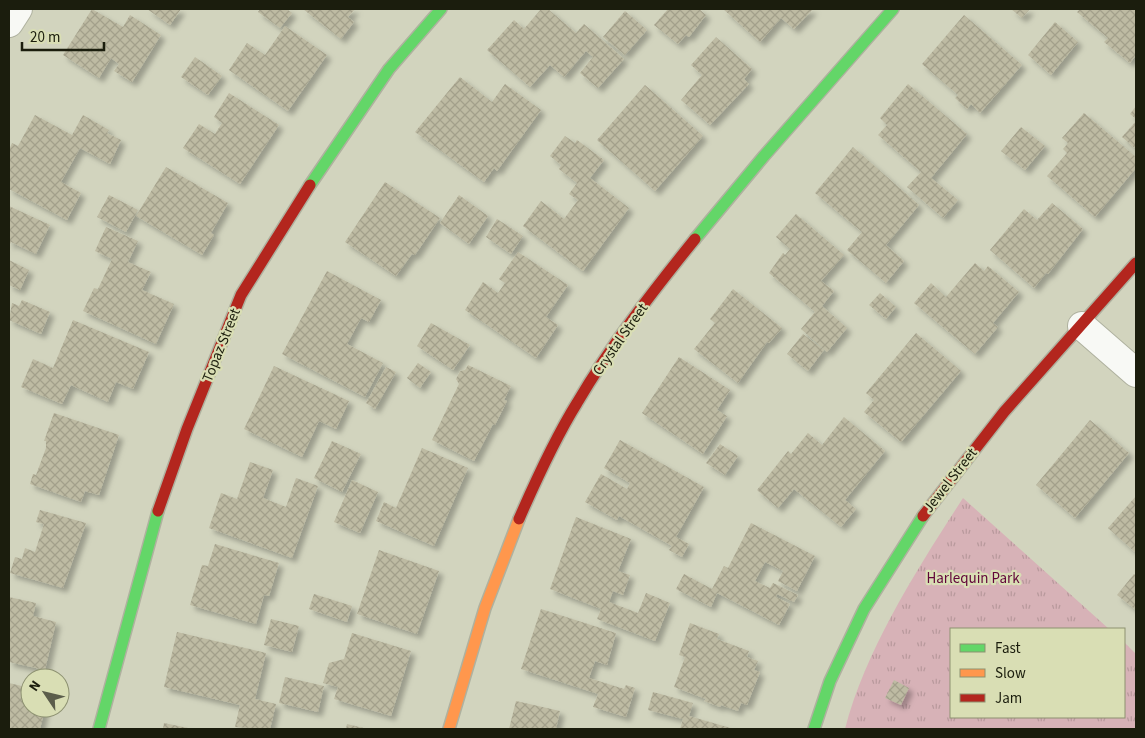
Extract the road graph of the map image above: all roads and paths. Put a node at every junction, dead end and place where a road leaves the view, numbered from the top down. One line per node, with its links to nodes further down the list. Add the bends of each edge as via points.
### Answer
1 (18, 9): 4 (street)
2 (441, 9): 8 (street, Topaz Street, via 390,69 292,212 241,296 187,429 154,523)
3 (893, 9): 9 (street, Crystal Street, via 682,252 609,353 569,416 499,564)
4 (9, 23)
5 (1136, 263): 6 (street, Jewel Street)
6 (1082, 326): 7 (street); 10 (street, Jewel Street, via 1004,412 924,514 864,609 830,681)
7 (1136, 373)
8 (99, 729)
9 (449, 729)
10 (814, 729)

